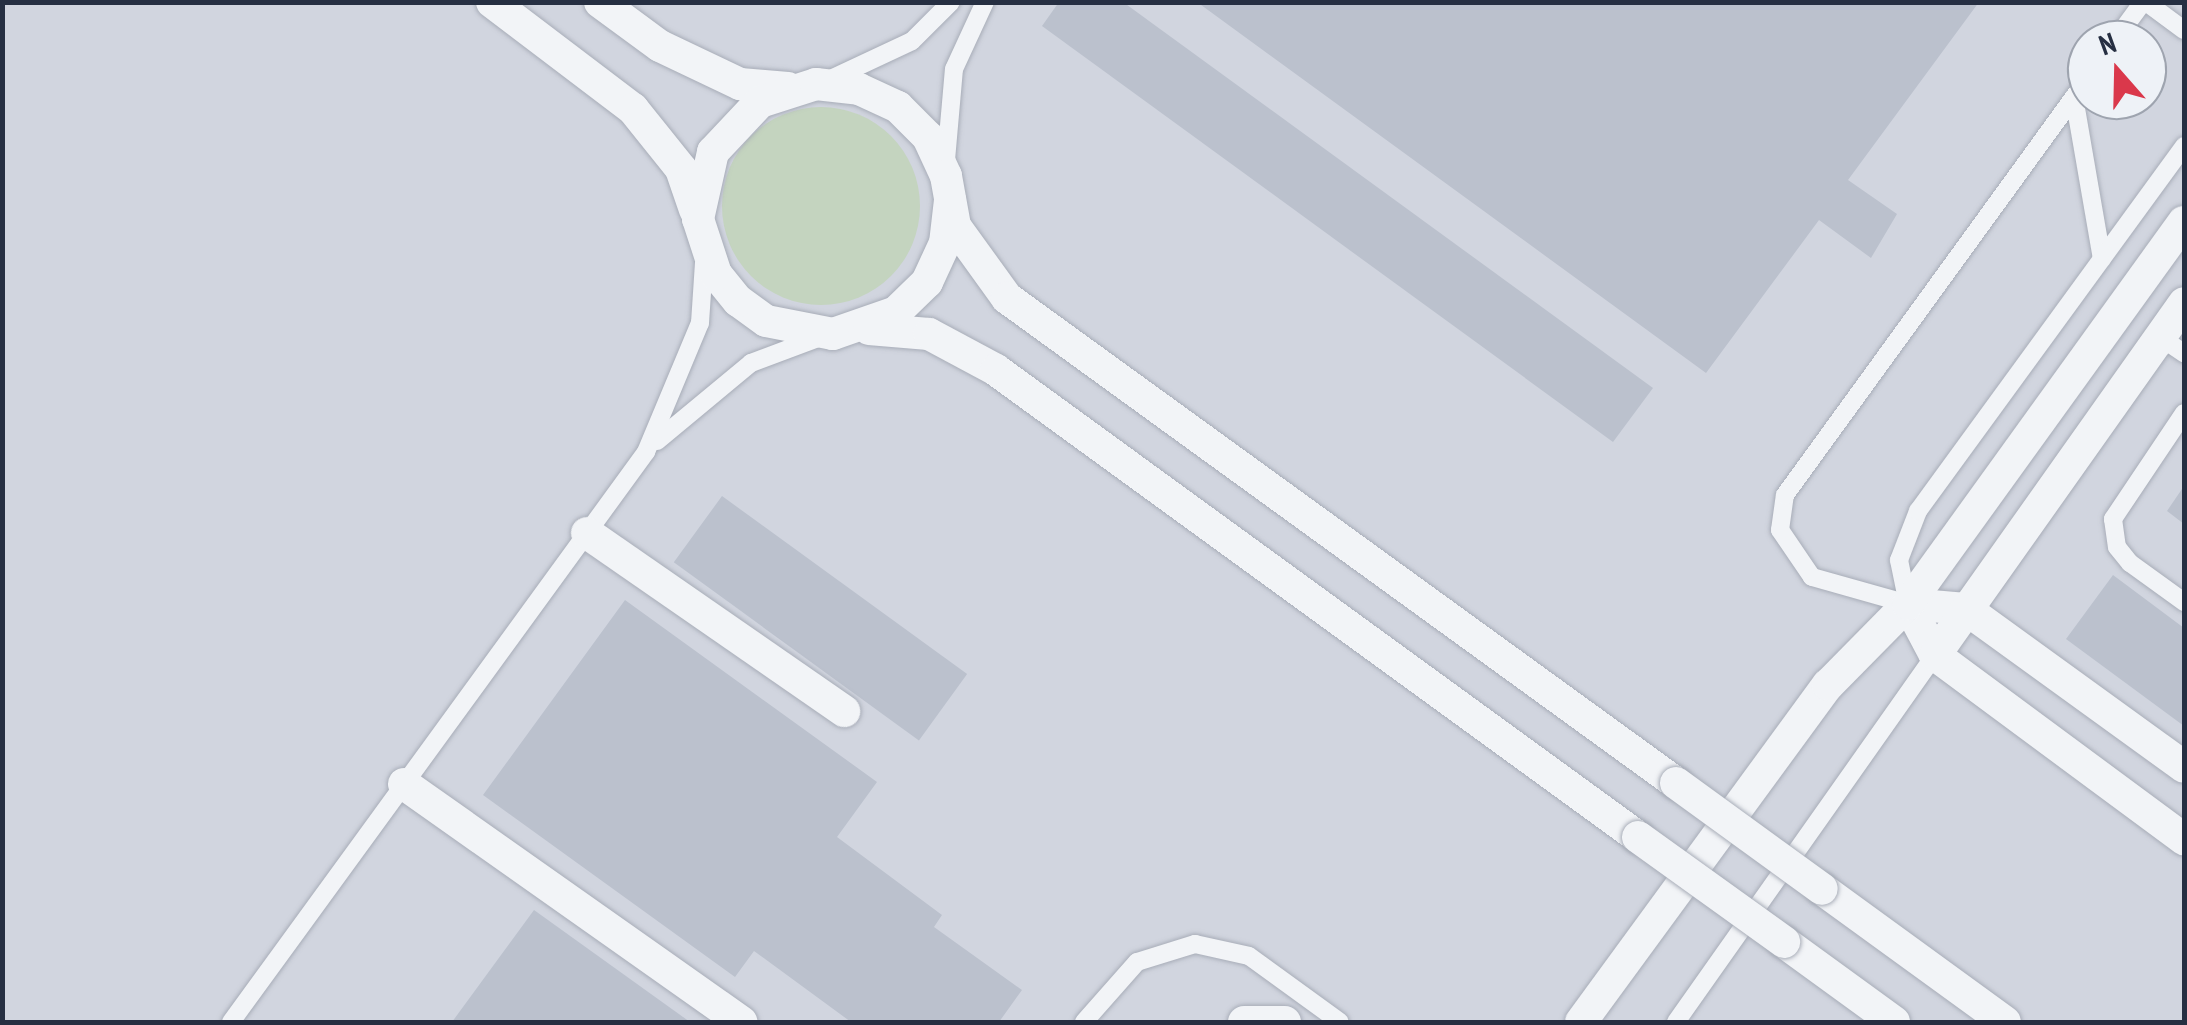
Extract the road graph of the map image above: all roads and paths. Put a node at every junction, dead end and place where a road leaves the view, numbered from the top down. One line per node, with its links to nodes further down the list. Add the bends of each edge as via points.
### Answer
1 (492, 2): 13 (street, via 633,109 681,169)
2 (600, 2): 7 (street, via 660,46 740,84)
3 (951, 2): 7 (lane, via 884,59)
4 (985, 2): 11 (lane, via 954,69)
5 (2144, 2): 6 (lane)
6 (2184, 30)
7 (804, 86): 11 (street, via 859,89 898,107 928,138); 13 (street, via 733,124 712,152)
8 (2067, 106): 22 (lane, via 1785,496 1780,530 1812,577)
9 (2078, 120): 14 (lane)
10 (2184, 146): 14 (lane)
11 (948, 188): 16 (street, via 945,243 927,282 896,312); 38 (street, bridge, via 968,251 1007,298)
12 (2184, 222): 22 (street)
13 (700, 230): 16 (street, via 738,301 766,321); 19 (lane, via 700,323)
14 (2102, 258): 22 (lane, via 1910,524 1898,560)
15 (2184, 303): 17 (street)
16 (845, 332): 19 (lane, via 751,363 699,399); 37 (street, bridge, via 930,334 996,370)
17 (2172, 345): 23 (street)
18 (2184, 413): 21 (lane, via 2121,502 2113,536 2130,563)
19 (646, 452): 20 (lane)
20 (587, 533): 25 (street); 27 (lane)
21 (2184, 602)
22 (1908, 604): 23 (street); 24 (street); 35 (street, via 1828,685)
23 (1966, 609): 24 (street); 26 (street)
24 (1935, 656): 28 (street); 36 (lane)
25 (844, 711)
26 (2184, 767)
27 (404, 784): 31 (lane); 32 (street)
28 (2184, 839)
29 (1087, 1019): 34 (lane, via 1138,962 1194,944 1249,956)
30 (1247, 1021): 33 (street)
31 (231, 1022)
32 (741, 1022)
33 (1285, 1022)
34 (1340, 1022)
35 (1581, 1022)
36 (1676, 1022)
37 (1894, 1022)
38 (2005, 1022)

